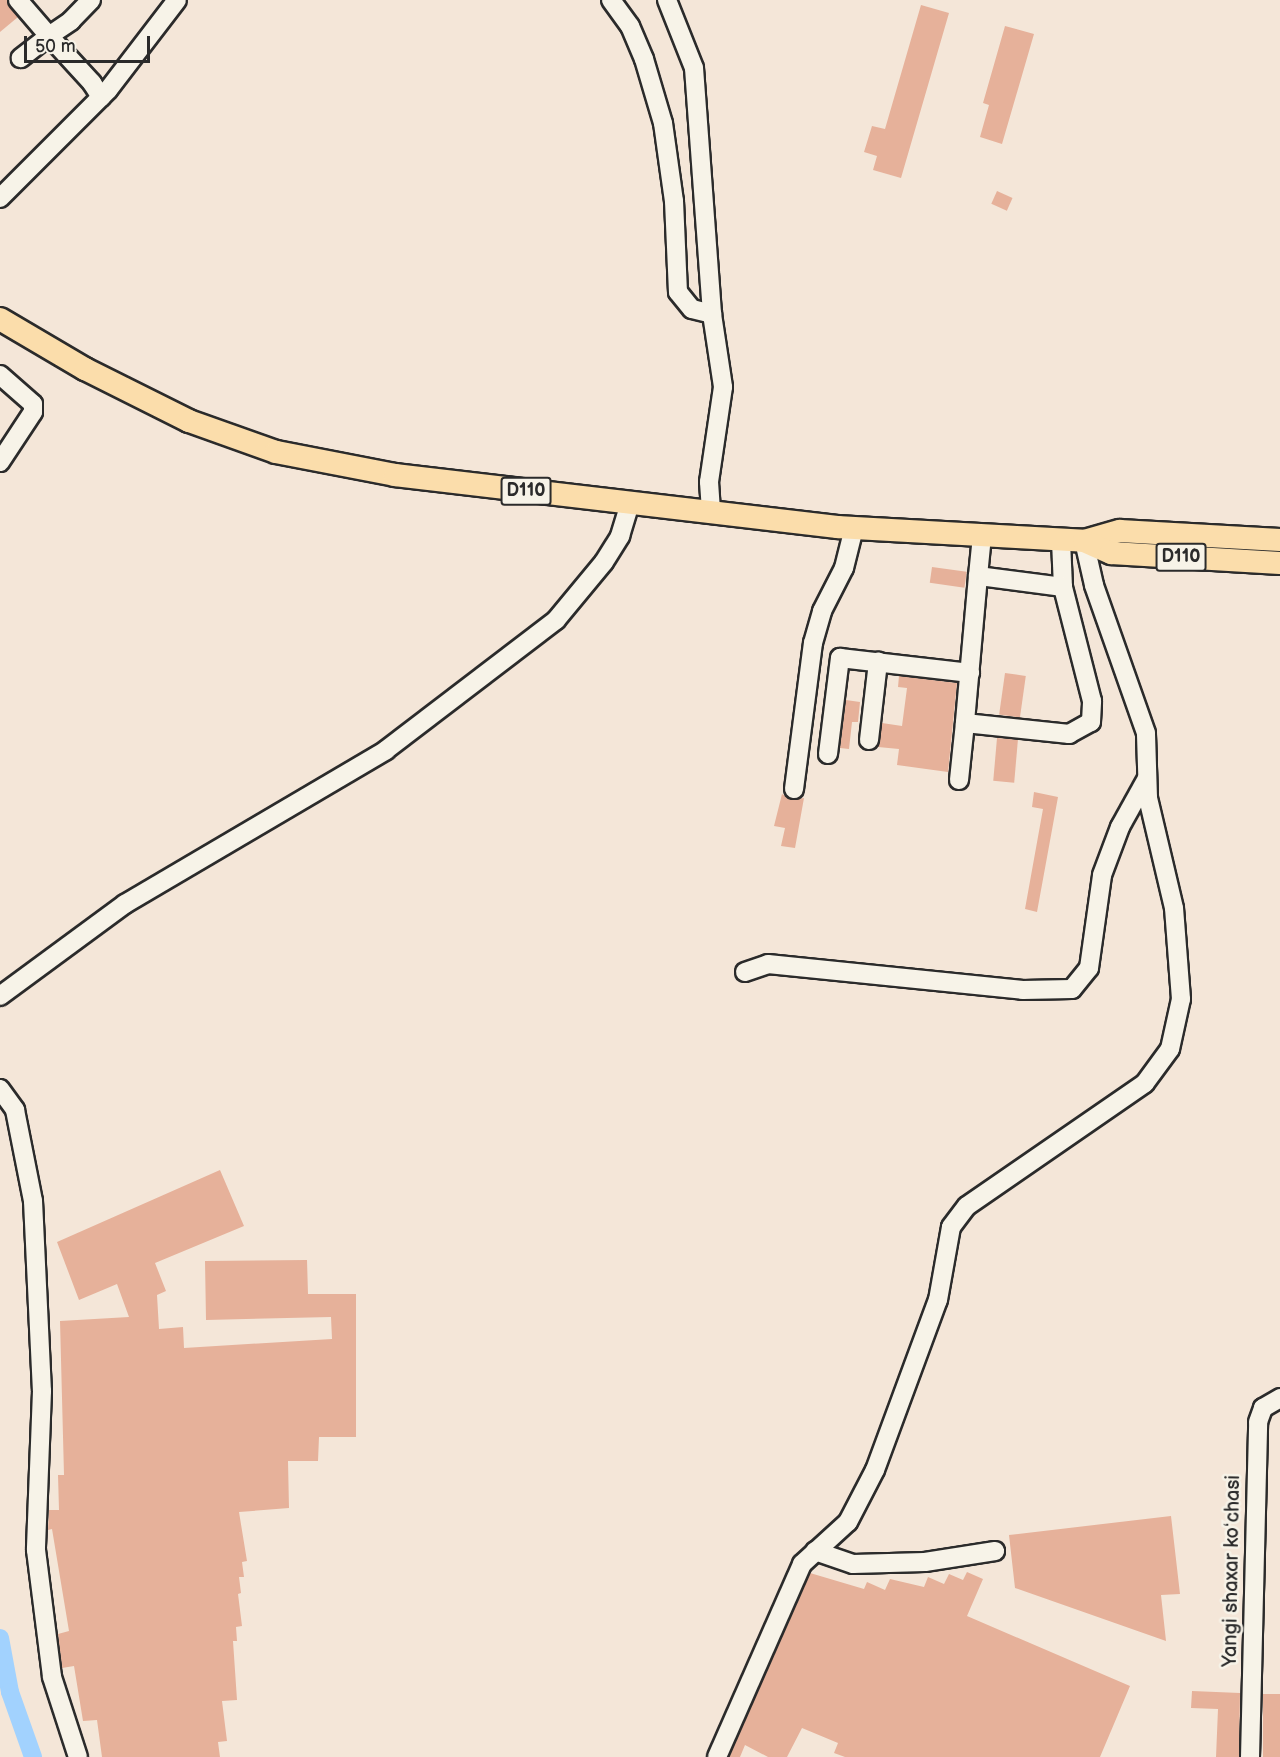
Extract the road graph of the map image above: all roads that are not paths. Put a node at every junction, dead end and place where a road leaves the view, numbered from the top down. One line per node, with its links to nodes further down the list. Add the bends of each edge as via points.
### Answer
1 (18, 0): 6 (street)
2 (91, 0): 6 (street)
3 (177, 0): 8 (street)
4 (611, 0): 10 (street, via 630,26 644,59 663,123 674,201 678,292 693,309)
5 (667, 0): 10 (street, via 694,68)
6 (49, 36): 7 (street); 8 (street)
7 (21, 58)
8 (101, 97): 9 (street)
9 (0, 198)
10 (712, 314): 15 (street, via 723,387 710,482)
11 (0, 319): 14 (main road, D110, via 85,369 189,421 276,452 395,475)
12 (0, 375): 13 (street, via 33,404 33,412)
13 (0, 462)
14 (630, 504): 15 (main road, D110); 33 (street, via 620,536 604,562 556,620 386,750 125,904)
15 (711, 514): 16 (main road, D110)
16 (854, 528): 17 (main road, D110); 31 (street, via 844,568 822,611 813,644)
17 (982, 536): 18 (main road, D110); 22 (street)
18 (1061, 540): 20 (main road, D110); 23 (street)
19 (1280, 540): 20 (main road, D110, via 1120,531)
20 (1084, 541): 21 (main road, D110, via 1111,553); 30 (street, via 1094,585 1146,733)
21 (1280, 563)
22 (978, 576): 23 (street); 25 (street)
23 (1063, 587): 26 (street, via 1092,701 1091,722 1069,734)
24 (878, 663): 25 (street); 27 (street); 28 (street, via 840,658)
25 (970, 673): 26 (street)
26 (965, 723): 29 (street)
27 (869, 740)
28 (828, 754)
29 (959, 780)
30 (1146, 780): 32 (street, via 1120,826 1102,875 1089,968 1072,989 1023,990 768,964); 36 (street, via 1174,908 1181,999 1170,1049 1145,1083 967,1206 951,1227 938,1300 875,1470 848,1522)
31 (794, 789)
32 (745, 972)
33 (0, 996)
34 (0, 1089): 38 (street, via 15,1110 33,1201 42,1391 36,1550 52,1677)
35 (1280, 1398): 40 (street, Yangi shaxar koʻchasi, via 1263,1408 1258,1422)
36 (815, 1551): 37 (street, via 853,1564 925,1562); 39 (street, via 802,1564)
37 (995, 1551)
38 (78, 1757)
39 (717, 1757)
40 (1250, 1757)

